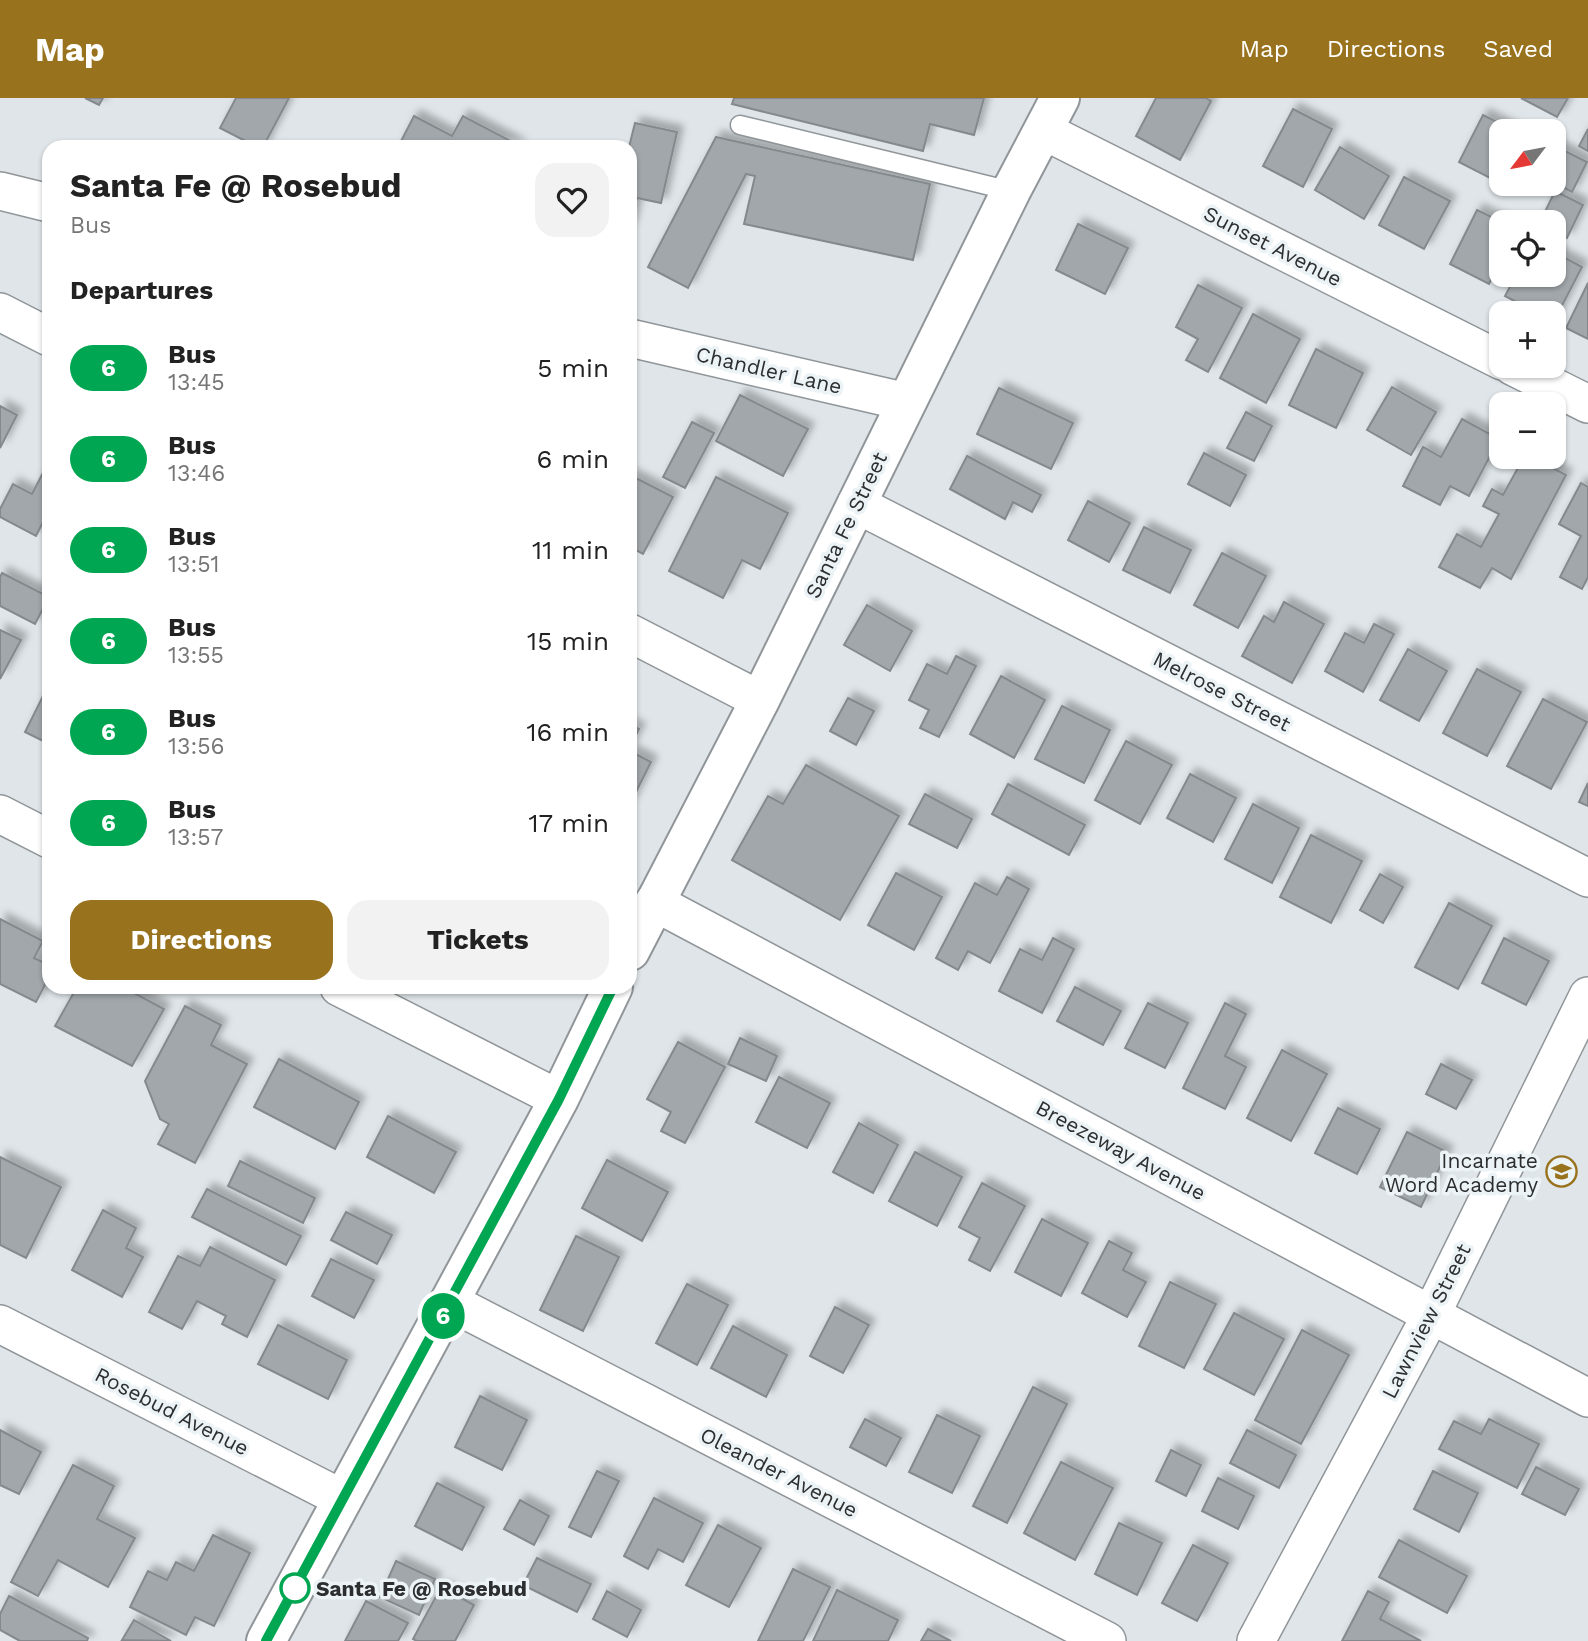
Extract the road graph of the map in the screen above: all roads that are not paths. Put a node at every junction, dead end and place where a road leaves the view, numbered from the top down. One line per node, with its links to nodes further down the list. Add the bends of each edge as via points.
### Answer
1 (1052, 114): 4 (main road, Santa Fe Street); 9 (street, Sunset Avenue)
2 (740, 125): 4 (lane)
3 (0, 191): 5 (street)
4 (1011, 191): 11 (main road, Santa Fe Street)
5 (42, 201)
6 (0, 312): 7 (street)
7 (42, 333)
8 (637, 340): 11 (street, Chandler Lane)
9 (1489, 354)
10 (1536, 378): 12 (street)
11 (907, 402): 13 (main road, Santa Fe Street)
12 (1588, 404)
13 (856, 504): 15 (main road, Santa Fe Street); 18 (street, Melrose Street)
14 (637, 637): 15 (street)
15 (761, 700): 19 (main road, Santa Fe Street)
16 (0, 814): 17 (street)
17 (42, 835)
18 (1588, 878)
19 (654, 902): 20 (main road, Santa Fe Street); 26 (street, Breezeway Avenue)
20 (637, 937)
21 (353, 994): 24 (street)
22 (610, 994): 24 (main road)
23 (1588, 996): 26 (street, Lawnview Street)
24 (559, 1099): 25 (main road)
25 (450, 1303): 29 (main road); 31 (street, Oleander Avenue)
26 (1431, 1315): 28 (street, Breezeway Avenue); 32 (street, Lawnview Street)
27 (0, 1324): 29 (street, Rosebud Avenue)
28 (1588, 1398)
29 (343, 1499): 30 (main road)
30 (266, 1641)
31 (1107, 1641)
32 (1256, 1641)

